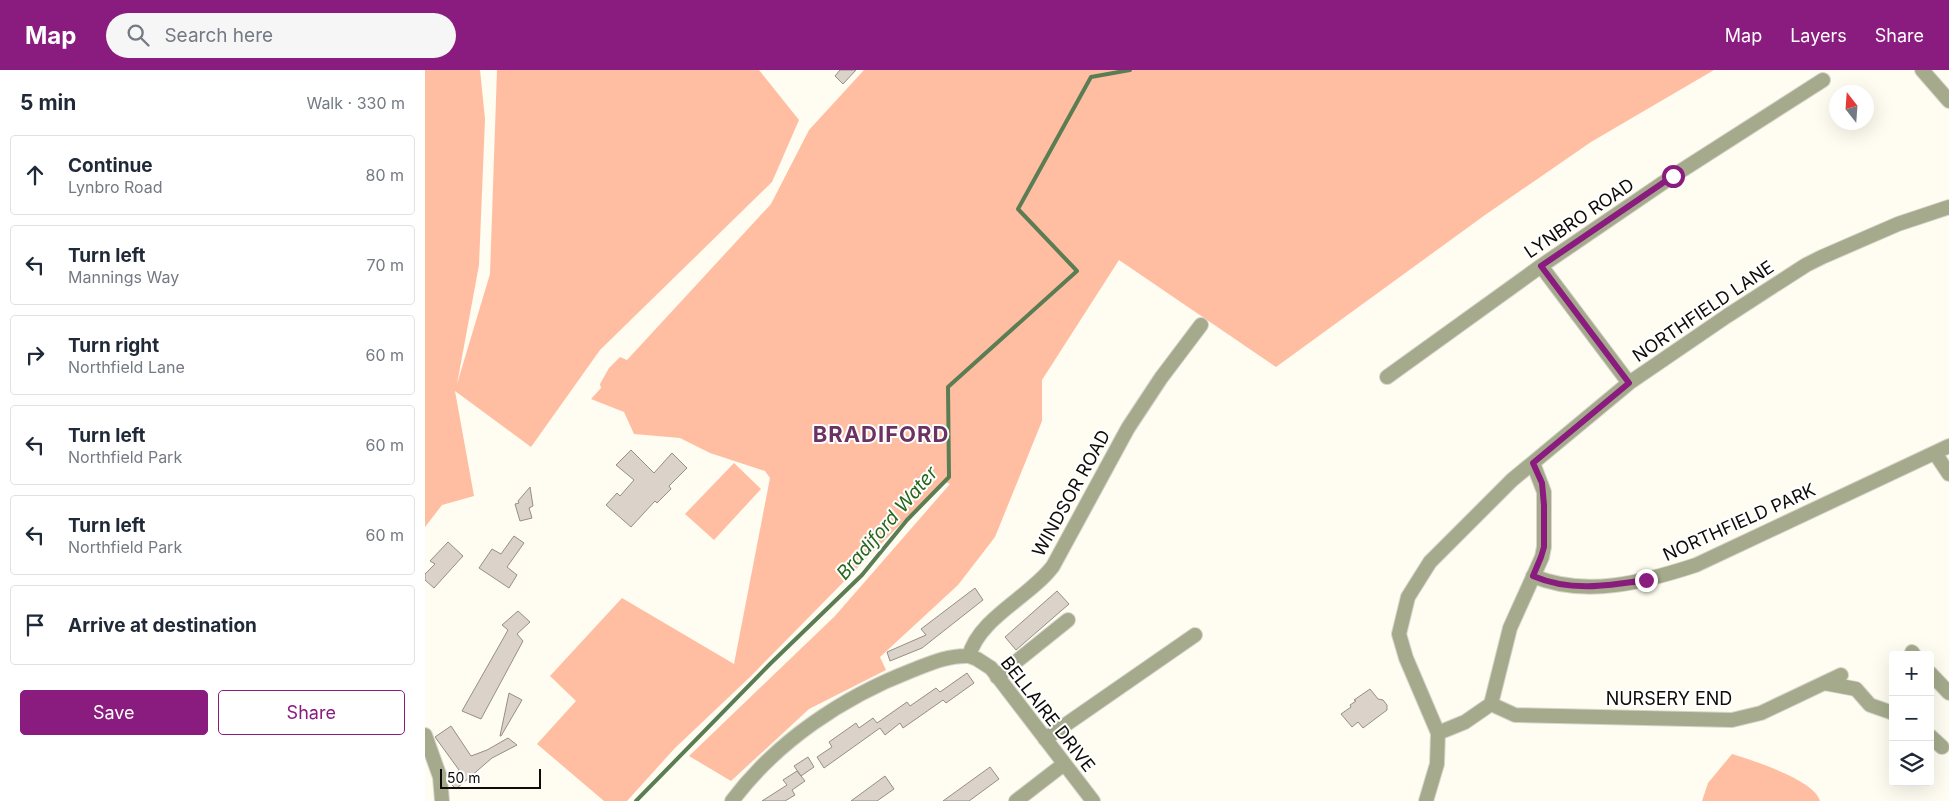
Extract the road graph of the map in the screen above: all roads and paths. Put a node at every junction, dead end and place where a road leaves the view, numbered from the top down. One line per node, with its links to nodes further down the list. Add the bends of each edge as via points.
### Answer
1 (1923, 70): 3 (street)
2 (1823, 80): 5 (street, LYNBRO ROAD)
3 (1949, 101)
4 (1949, 207): 8 (street, NORTHFIELD LANE, via 1898,224 1806,265)
5 (1541, 266): 7 (street, LYNBRO ROAD); 8 (street)
6 (1201, 325): 16 (street, WINDSOR ROAD, via 1128,428 1053,566 988,626)
7 (1387, 377)
8 (1629, 383): 11 (street, NORTHFIELD LANE)
9 (1949, 446): 10 (street, NORTHFIELD PARK)
10 (1935, 453): 12 (street); 13 (street, NORTHFIELD PARK, via 1696,565 1658,578 1593,587 1559,585)
11 (1533, 463): 13 (street, via 1542,483 1544,547); 24 (street, NORTHFIELD LANE, via 1430,562 1405,604 1400,626 1401,641)
12 (1949, 474)
13 (1533, 576): 22 (street, via 1510,628)
14 (1068, 620): 19 (street)
15 (1195, 635): 26 (street)
16 (969, 656): 19 (street, BELLAIRE DRIVE, via 987,665); 31 (street, via 940,660 899,676 836,708 786,744 756,772)
17 (1841, 675): 20 (street, NURSERY END)
18 (1934, 676): 21 (street)
19 (997, 677): 26 (street, BELLAIRE DRIVE)
20 (1824, 683): 22 (street, NURSERY END, via 1761,713 1732,720 1515,714); 23 (street, via 1856,689 1870,704)
21 (1949, 693)
22 (1491, 704): 24 (street, via 1465,722)
23 (1889, 711)
24 (1438, 733): 34 (street, NORTHFIELD LANE, via 1437,764)
25 (425, 735): 30 (street, via 440,777)
26 (1045, 739): 29 (street, BELLAIRE DRIVE)
27 (1934, 740): 28 (street)
28 (1942, 748)
29 (1064, 764): 32 (street); 33 (street, BELLAIRE DRIVE)
30 (442, 801)
31 (732, 801)
32 (1016, 801)
33 (1093, 801)
34 (1426, 801)

